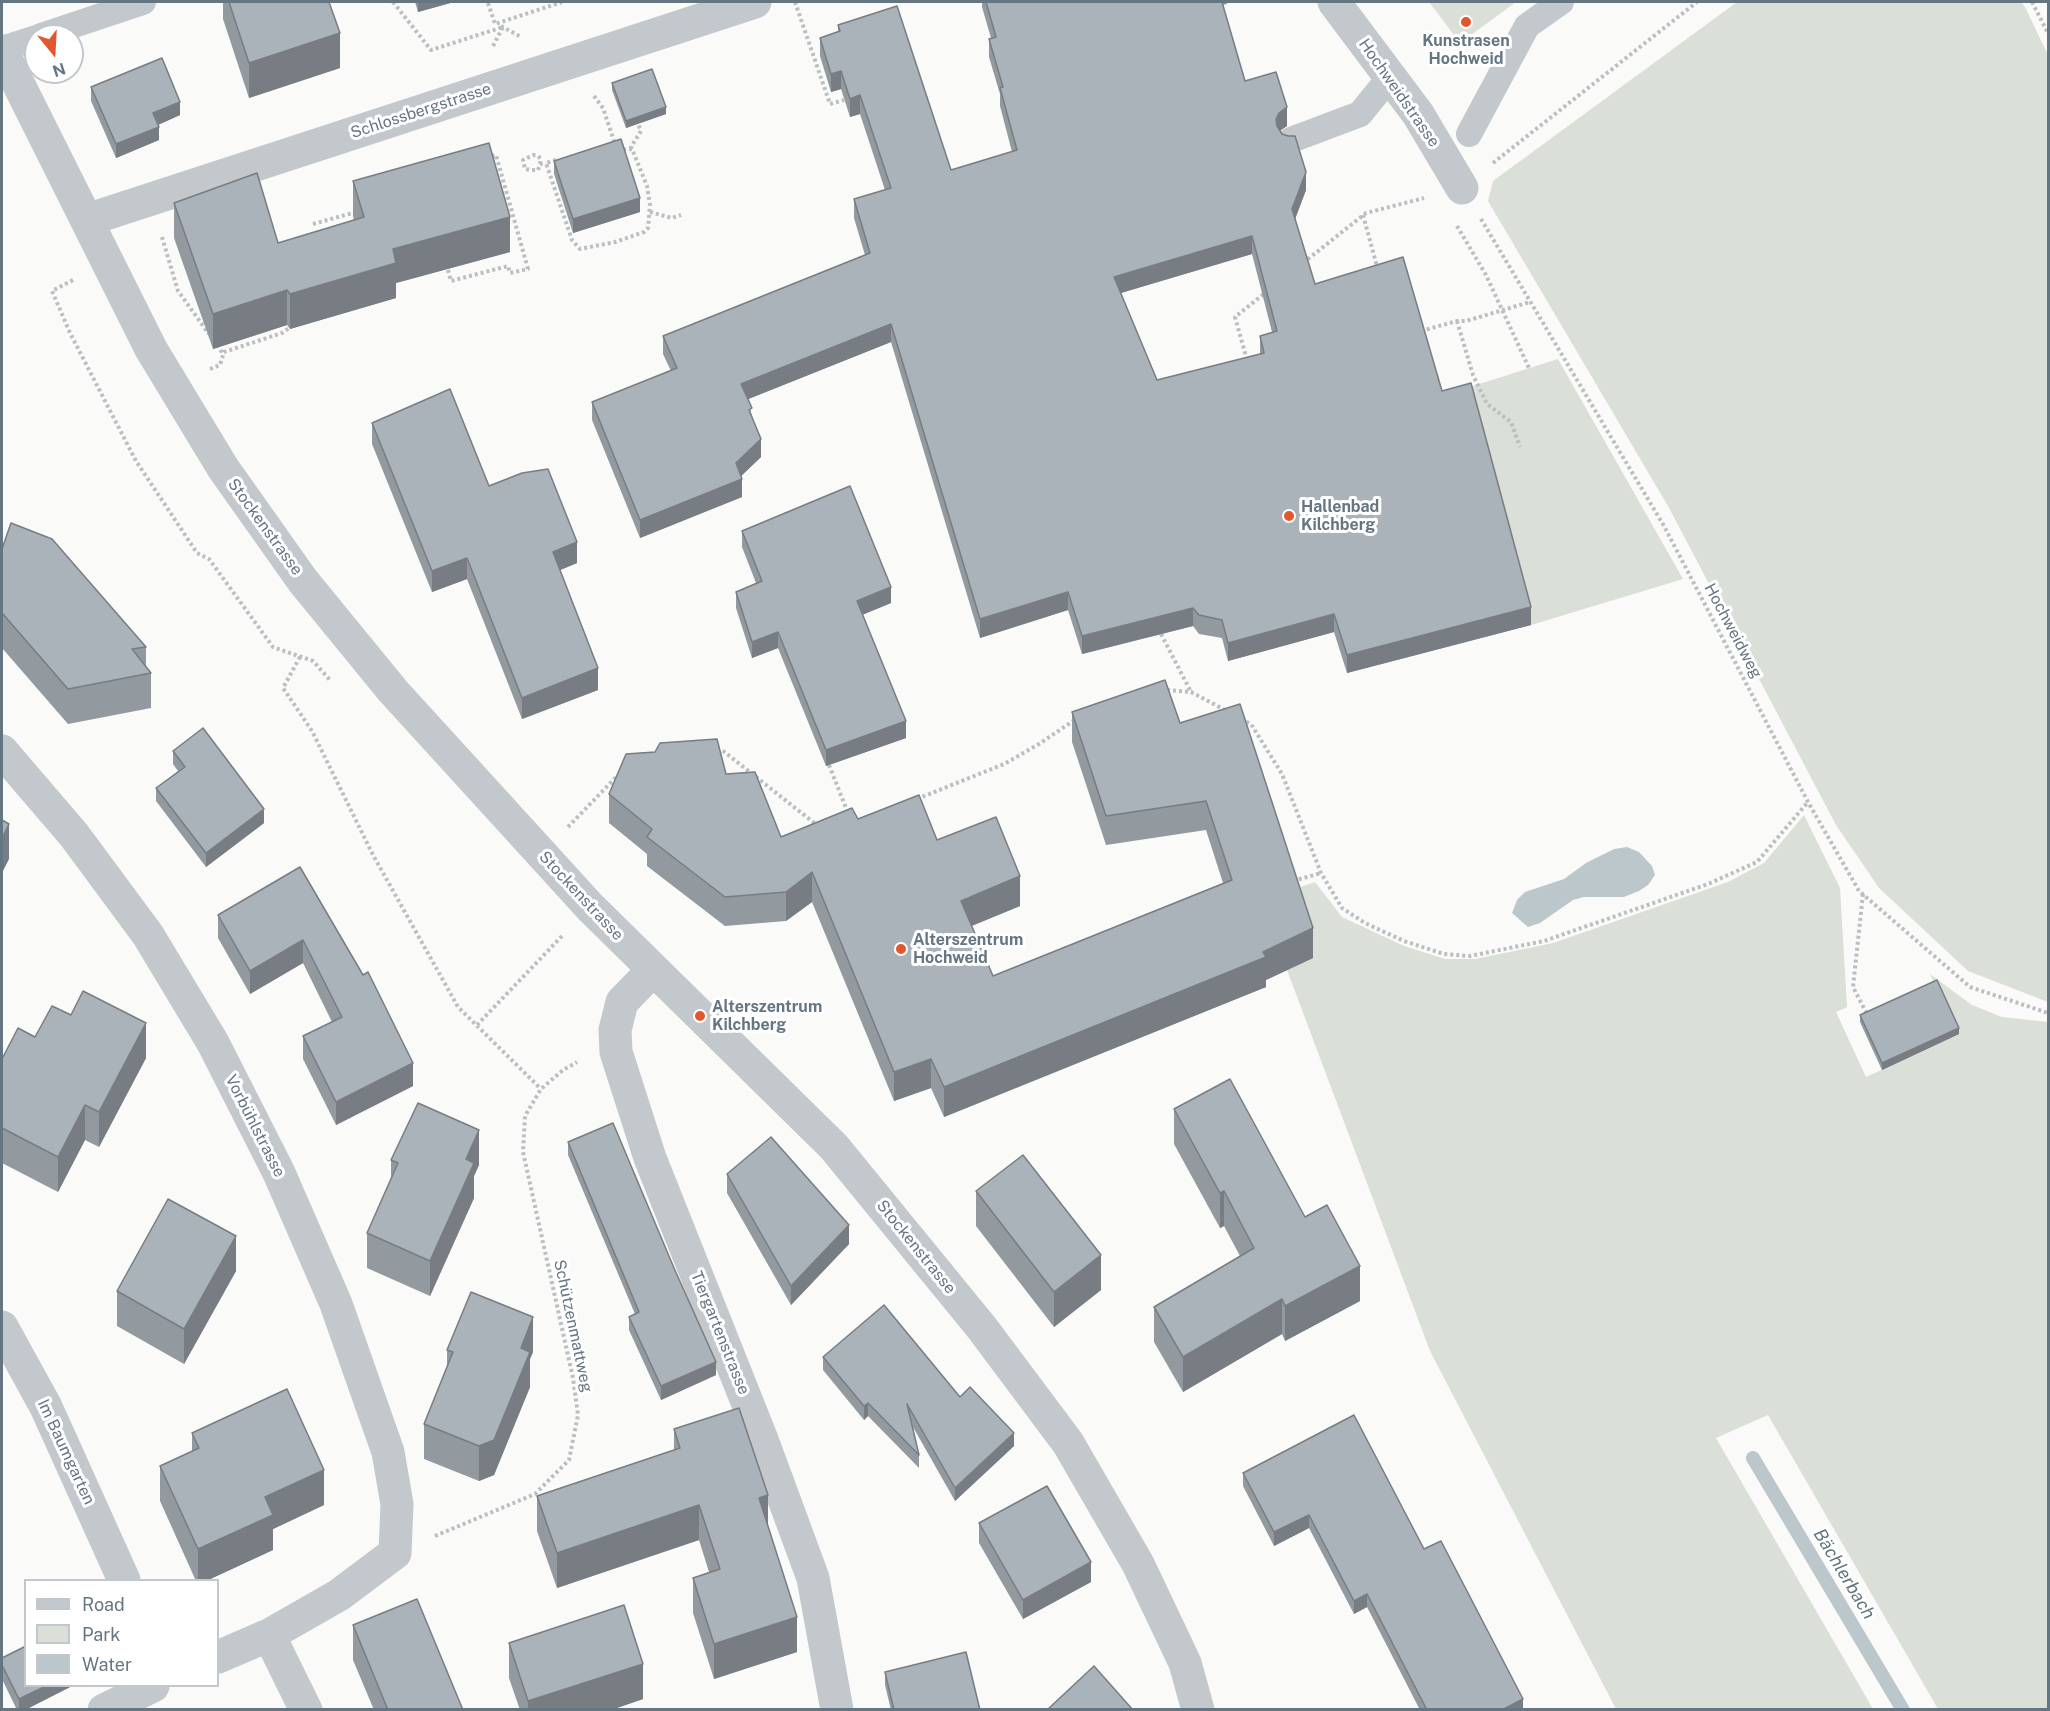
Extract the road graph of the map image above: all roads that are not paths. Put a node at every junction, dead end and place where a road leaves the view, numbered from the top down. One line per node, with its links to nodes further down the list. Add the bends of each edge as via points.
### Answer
1 (92, 2): 6 (lane)
2 (143, 2): 7 (lane)
3 (754, 2): 14 (street, Schlossbergstrasse)
4 (1334, 2): 10 (street, Hochweidstrasse)
5 (1561, 2): 11 (lane, via 1527,26)
6 (70, 24)
7 (76, 24)
8 (24, 42): 9 (lane)
9 (2, 50): 14 (street, Stockenstrasse)
10 (1390, 77): 12 (lane, via 1360,114); 13 (street, Hochweidstrasse, via 1418,114)
11 (1469, 134)
12 (1291, 140)
13 (1462, 188)
14 (87, 220): 16 (street, Stockenstrasse, via 163,369 222,468 303,581 393,691 590,907)
15 (2, 751): 19 (street, Vorbühlstrasse, via 74,835 148,935 213,1043 279,1173 336,1304 388,1452 397,1503 395,1553 339,1595)
16 (653, 970): 24 (street, Tiergartenstrasse, via 622,1002 615,1030 616,1052 650,1158 813,1578); 25 (street, Stockenstrasse, via 834,1147 982,1328 1061,1433 1138,1564 1185,1663)
17 (2, 1327): 18 (street, Im Baumgarten, via 46,1407)
18 (123, 1579)
19 (269, 1635): 20 (street); 23 (street)
20 (219, 1657)
21 (151, 1687): 22 (street)
22 (104, 1710)
23 (306, 1710)
24 (837, 1710)
25 (1198, 1710)

